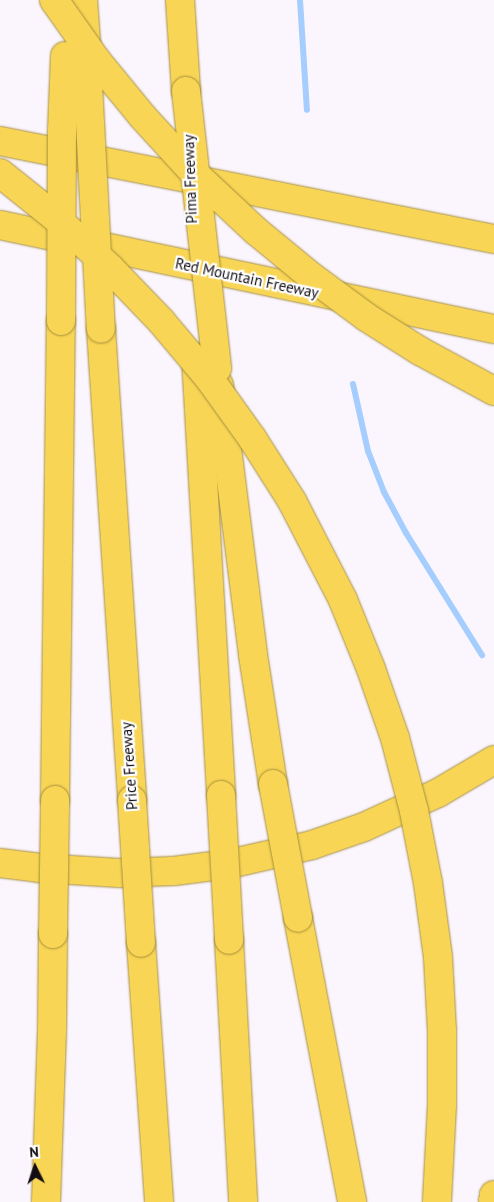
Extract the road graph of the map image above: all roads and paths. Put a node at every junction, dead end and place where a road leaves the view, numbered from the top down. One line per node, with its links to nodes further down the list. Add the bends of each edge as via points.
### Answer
1 (54, 0): 12 (highway, bridge, via 97,61 143,117 196,176 256,231 366,317)
2 (70, 0): 5 (highway)
3 (83, 0): 5 (highway)
4 (180, 0): 11 (highway, Pima Freeway, bridge)
5 (76, 60): 16 (highway, bridge, via 62,131 52,1031); 17 (highway, Price Freeway, bridge, via 100,329)
6 (0, 141): 9 (highway)
7 (0, 173): 20 (highway, bridge, via 55,217 110,268 209,378 292,501 354,626 384,703 405,774 430,892 442,1030)
8 (0, 225): 10 (highway, Red Mountain Freeway)
9 (494, 239)
10 (494, 330)
11 (206, 363): 18 (highway, bridge, via 221,795); 19 (highway, bridge, via 273,784)
12 (494, 391)
13 (494, 760): 14 (highway, via 438,793 364,827 312,845 238,862 174,871 119,873)
14 (0, 863)
15 (494, 1195): 21 (highway)
16 (46, 1202)
17 (158, 1202)
18 (243, 1202)
19 (352, 1202)
20 (437, 1202)
21 (493, 1202)

